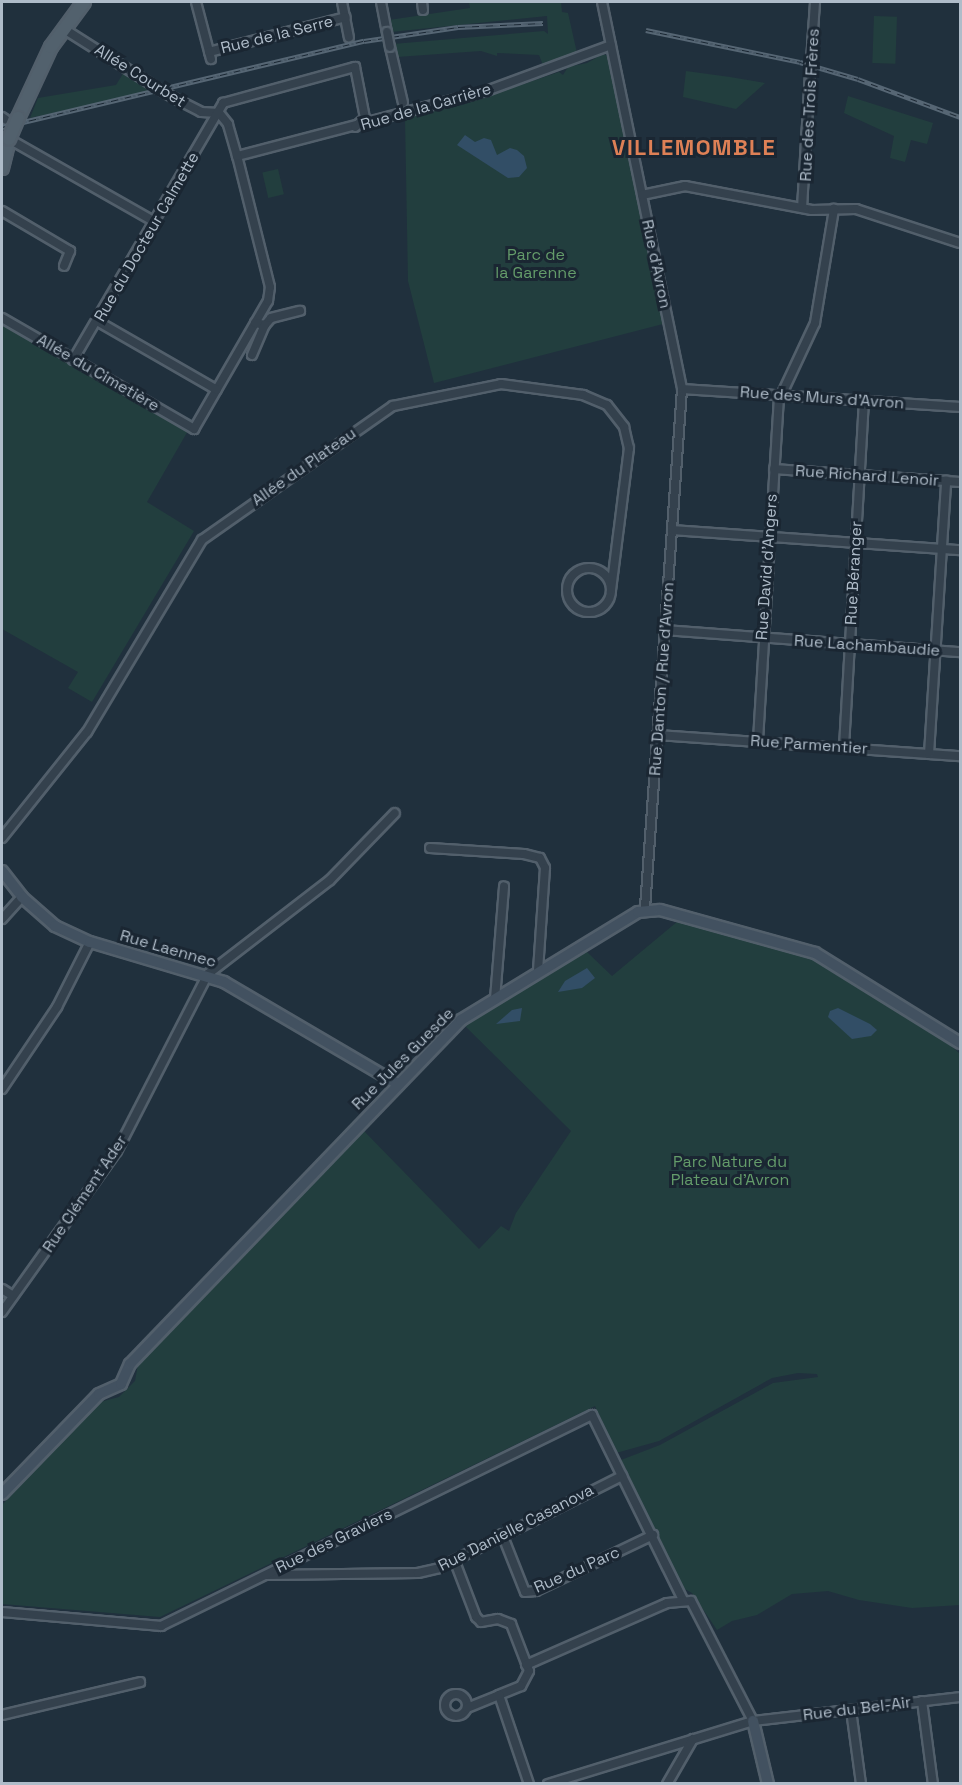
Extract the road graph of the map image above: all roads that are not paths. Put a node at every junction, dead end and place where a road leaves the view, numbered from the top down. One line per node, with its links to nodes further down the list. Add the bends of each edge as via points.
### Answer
1 (84, 2): 8 (main road)
2 (196, 2): 7 (street, Rue de la Serre, via 210,56)
3 (342, 2): 7 (street)
4 (381, 2): 11 (street, bridge)
5 (602, 2): 10 (street, Rue d'Avron)
6 (815, 2): 20 (street, Rue des Trois Frères, bridge)
7 (346, 17): 9 (street)
8 (64, 28): 12 (street, Allée Courbet, bridge, via 174,98 201,112); 13 (main road)
9 (349, 37)
10 (611, 45): 14 (street, Rue de la Carrière, via 486,91); 19 (street, Rue d'Avron)
11 (403, 103)
12 (219, 113): 14 (street, via 223,103 355,67 365,118); 17 (street, via 228,124); 23 (street, Rue du Docteur Calmette)
13 (10, 120): 15 (main road, bridge)
14 (355, 127): 17 (street, Rue de la Carrière)
15 (9, 139): 16 (main road); 18 (main road); 23 (street)
16 (2, 150)
17 (237, 156): 29 (street, via 270,287 268,301)
18 (2, 168)
19 (642, 195): 20 (street, via 685,186); 33 (street, Rue d'Avron)
20 (802, 208): 21 (street)
21 (834, 209): 24 (street, via 856,209); 35 (street, Rue David d'Angers, via 815,323)
22 (2, 212): 25 (street, via 70,251)
23 (155, 222): 28 (street, Rue du Docteur Calmette)
24 (960, 243)
25 (64, 266)
26 (300, 311): 30 (street, via 272,318)
27 (2, 318): 32 (street, Allée du Cimetière)
28 (97, 321): 32 (street, Rue du Docteur Calmette); 34 (street)
29 (255, 323): 30 (street); 34 (street)
30 (265, 325): 31 (street)
31 (252, 355)
32 (73, 360): 34 (street, Allée du Cimetière, via 194,429)
33 (682, 389): 35 (street, Rue des Murs d'Avron); 42 (street, Rue d'Avron)
34 (217, 390)
35 (782, 395): 36 (street, Rue des Murs d'Avron); 38 (street, Rue David d'Angers)
36 (864, 399): 37 (street, Rue des Murs d'Avron); 39 (street, Rue Béranger)
37 (960, 407)
38 (774, 469): 39 (street, Rue Richard Lenoir); 43 (street, Rue David d'Angers)
39 (860, 475): 40 (street, Rue Richard Lenoir); 44 (street, Rue Béranger)
40 (946, 481): 41 (street, Rue Richard Lenoir); 45 (street)
41 (960, 482)
42 (672, 530): 43 (street); 50 (street, Rue Danton / Rue d'Avron)
43 (770, 537): 44 (street); 51 (street, Rue David d'Angers)
44 (856, 542): 45 (street); 52 (street, Rue Béranger)
45 (942, 549): 46 (street); 53 (street)
46 (960, 550)
47 (615, 556): 48 (street, via 610,563); 49 (street, Allée du Plateau); 61 (street, Allée du Plateau, via 629,448 621,422 607,405 583,395 501,384 393,406 202,540 87,732)
48 (596, 568): 49 (street, via 607,576); 49 (street, via 583,568 572,576 566,591 572,604 592,611 606,604)
49 (611, 591)
50 (665, 630): 51 (street, Rue Lachambaudie); 55 (street, Rue Danton / Rue d'Avron)
51 (762, 638): 52 (street, Rue Lachambaudie); 56 (street, Rue David d'Angers)
52 (850, 644): 53 (street, Rue Lachambaudie); 57 (street, Rue Béranger)
53 (936, 651): 54 (street, Rue Lachambaudie); 58 (street)
54 (960, 652)
55 (658, 735): 56 (street, Rue Parmentier); 66 (street, Rue Danton / Rue d'Avron)
56 (758, 740): 57 (street, Rue Parmentier)
57 (844, 747): 58 (street, Rue Parmentier)
58 (929, 754): 59 (street, Rue Parmentier)
59 (960, 756)
60 (395, 813): 70 (street, via 330,880)
61 (2, 838)
62 (430, 848): 69 (street, via 540,858 545,868)
63 (2, 871): 65 (street, Rue Laennec)
64 (504, 886): 71 (street)
65 (22, 897): 67 (street); 68 (street, Rue Laennec, via 44,919)
66 (645, 908): 69 (street, Rue Jules Guesde); 72 (street, via 815,953)
67 (2, 919)
68 (90, 942): 70 (street, Rue Laennec); 74 (street, via 57,1007)
69 (538, 972): 71 (street, Rue Jules Guesde)
70 (208, 974): 73 (street, Rue Laennec); 76 (street, Rue Clément Ader, via 117,1151)
71 (495, 999): 73 (street, Rue Jules Guesde, via 461,1020)
72 (960, 1043)
73 (398, 1084): 79 (street, Rue Jules Guesde, via 130,1364 121,1384 99,1394)
74 (2, 1089)
75 (2, 1289): 76 (street)
76 (13, 1296): 77 (street, Rue Clément Ader)
77 (2, 1312)
78 (622, 1475): 80 (street, Rue Danielle Casanova); 81 (street); 83 (street, Rue des Graviers, via 592,1415)
79 (2, 1494)
80 (502, 1534): 81 (street, Rue du Parc, via 525,1592 537,1591); 82 (street, Rue Danielle Casanova)
81 (653, 1535): 84 (street)
82 (455, 1562): 83 (street, Rue Danielle Casanova, via 418,1573); 86 (street, via 476,1617 481,1622 505,1619 511,1624)
83 (265, 1575): 85 (street, Rue des Graviers, via 160,1626)
84 (683, 1600): 86 (street, via 667,1603); 94 (street, via 691,1601 712,1637)
85 (2, 1612)
86 (526, 1665): 88 (street, via 527,1680)
87 (140, 1682): 93 (street)
88 (499, 1695): 91 (street); 96 (street)
89 (960, 1696): 90 (street, Rue du Bel-Air)
90 (922, 1701): 92 (street, Rue du Bel-Air); 101 (street)
91 (467, 1708)
92 (851, 1710): 94 (street, Rue du Bel-Air); 100 (street)
93 (2, 1715)
94 (753, 1721): 95 (street, Rue du Bel-Air); 99 (street)
95 (693, 1739): 97 (street, Rue du Bel-Air); 98 (street)
96 (529, 1784)
97 (548, 1784)
98 (667, 1784)
99 (768, 1784)
100 (861, 1784)
101 (933, 1784)

